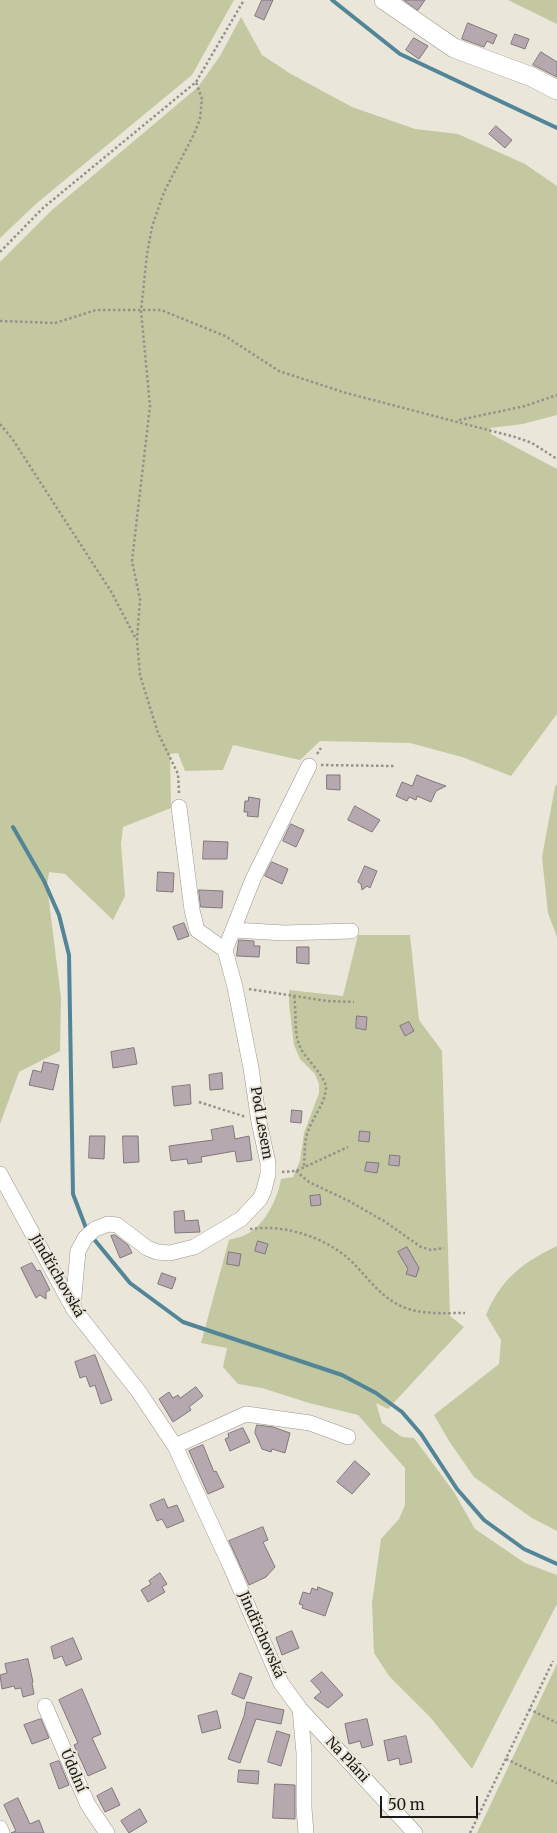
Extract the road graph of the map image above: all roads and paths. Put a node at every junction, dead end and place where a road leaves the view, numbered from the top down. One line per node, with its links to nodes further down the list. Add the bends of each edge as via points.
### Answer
1 (244, 0): 3 (path)
2 (384, 0): 4 (street, via 454,48 532,77)
3 (196, 82): 5 (path, via 43,208); 6 (path, via 202,99 200,118 164,192 152,227)
4 (557, 90)
5 (0, 252)
6 (141, 311): 7 (path, via 96,310 55,323); 9 (path, via 161,310 225,336 278,371 346,393); 12 (path, via 150,406 132,561 140,599)
7 (0, 320)
8 (557, 396): 9 (path)
9 (458, 420): 11 (path, via 532,442)
10 (0, 424): 12 (path, via 112,593)
11 (557, 459)
12 (137, 640): 15 (path, via 140,675 158,733 178,774)
13 (309, 766): 14 (path); 16 (street, via 253,879)
14 (395, 766)
15 (179, 806): 18 (street, via 197,930)
16 (234, 930): 17 (street); 18 (street)
17 (351, 931)
18 (225, 950): 19 (street, Pod Lesem)
19 (235, 987): 20 (path); 23 (street, Pod Lesem)
20 (294, 996): 21 (path, via 327,1002); 25 (path, via 296,1038 326,1087 323,1102 307,1133)
21 (354, 1002)
22 (199, 1102): 23 (path)
23 (259, 1122): 29 (street, Pod Lesem, via 268,1174 260,1199 241,1220 194,1247 170,1252 147,1248 117,1225 108,1224 95,1229 84,1238 78,1251)
24 (348, 1147): 25 (path)
25 (304, 1166): 28 (path, via 296,1171 309,1182 348,1200 421,1247 431,1250)
26 (0, 1174): 29 (street, Jindřichovská)
27 (248, 1230): 30 (path, via 288,1231 328,1244 350,1260 384,1296 401,1307)
28 (444, 1248)
29 (73, 1308): 32 (street, Jindřichovská, via 140,1392)
30 (465, 1313)
31 (348, 1437): 32 (street, via 310,1423 246,1414)
32 (175, 1446): 35 (street, Jindřichovská, via 281,1683)
33 (552, 1661): 36 (path)
34 (45, 1706): 41 (street, Údolní, via 88,1805)
35 (300, 1709): 43 (street); 44 (street, Na Pláni)
36 (529, 1710): 37 (path); 38 (path)
37 (557, 1723)
38 (506, 1759): 39 (path); 45 (path)
39 (557, 1783)
40 (0, 1828): 42 (street)
41 (105, 1832)
42 (2, 1833)
43 (306, 1833)
44 (415, 1833)
45 (470, 1833)

